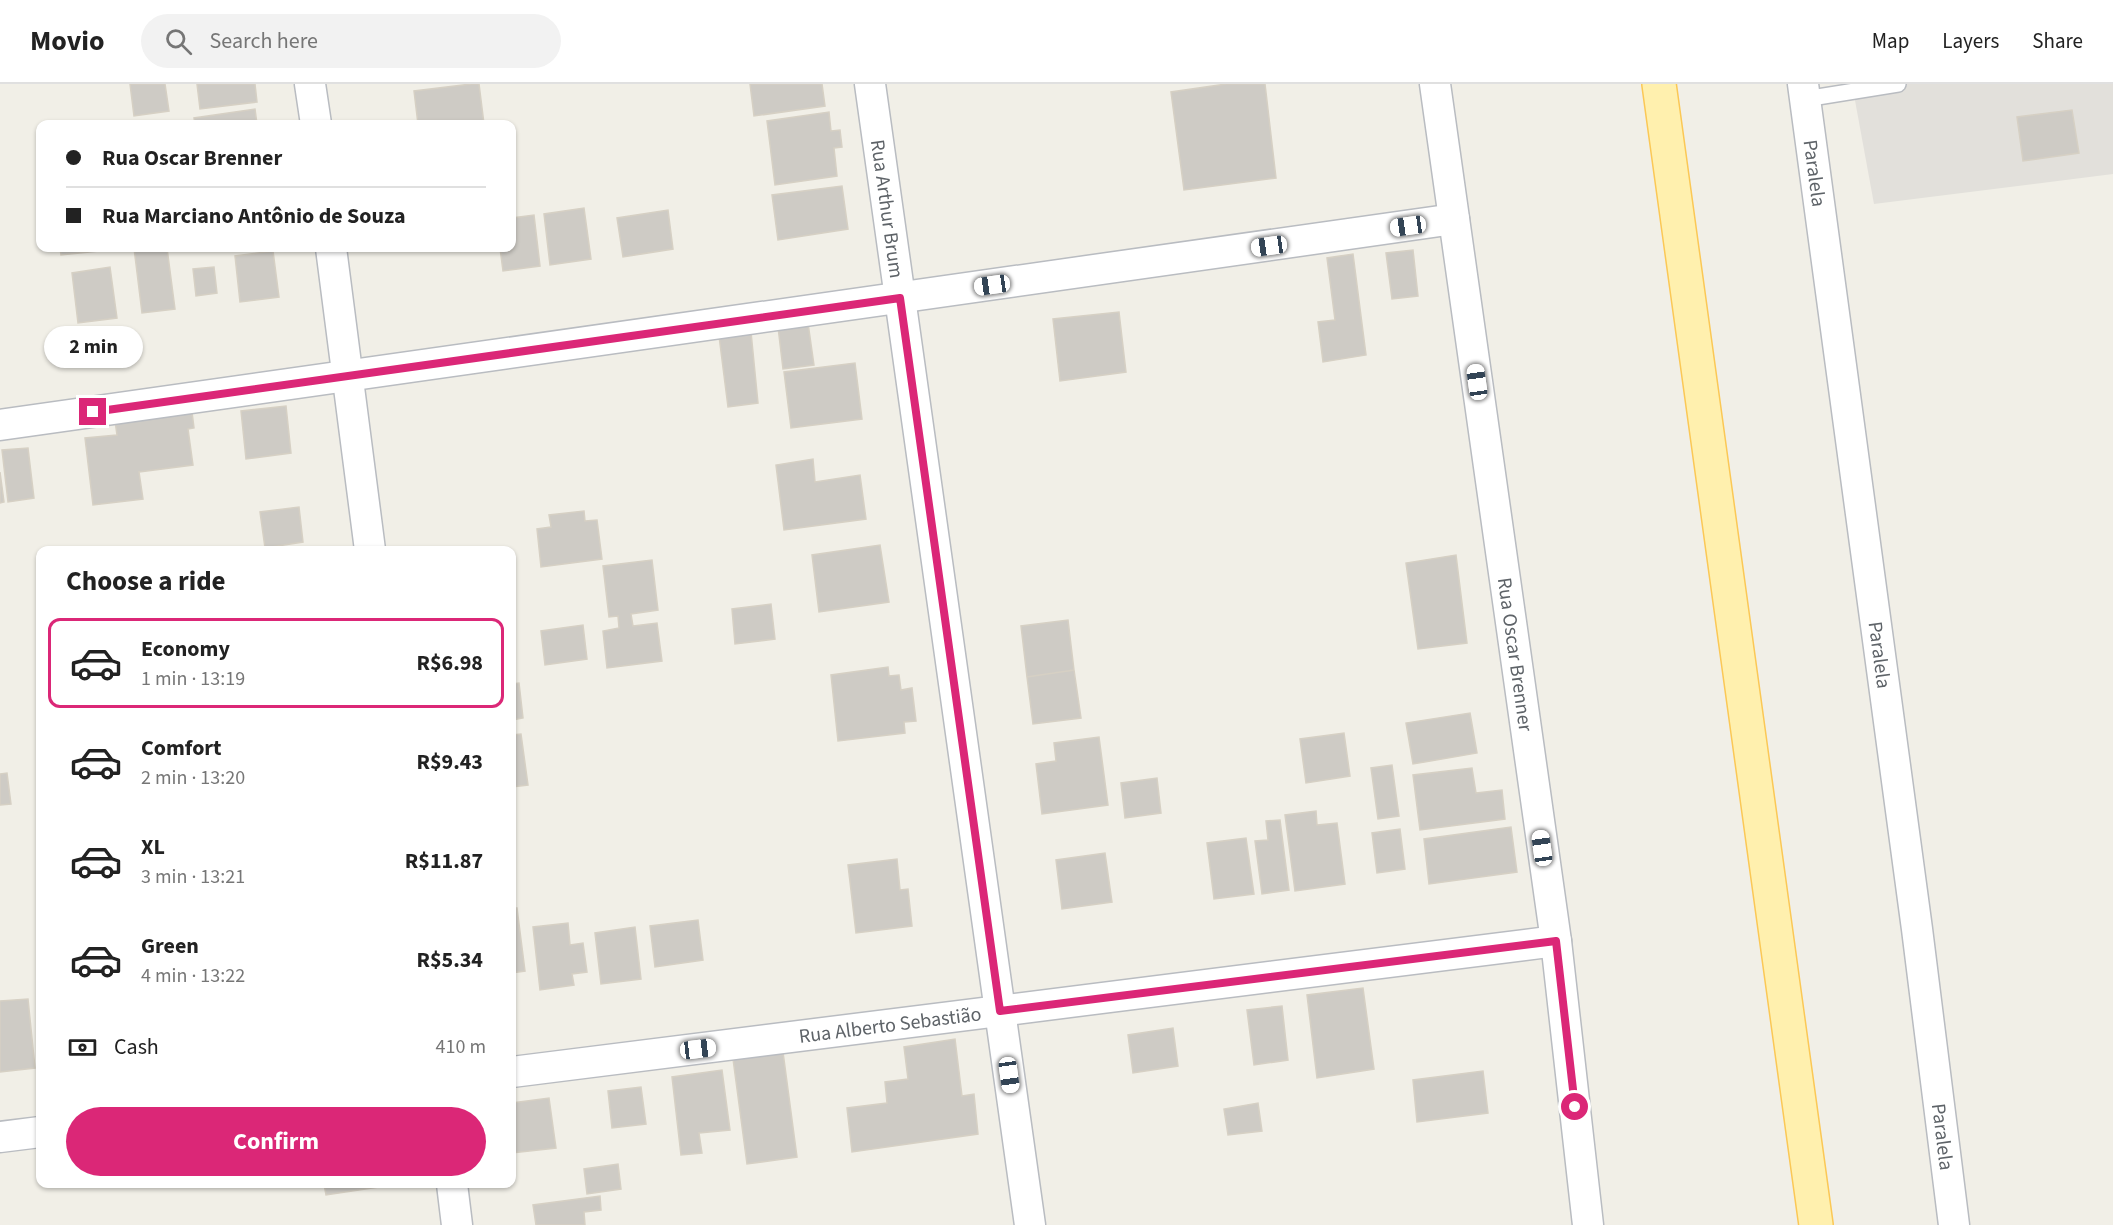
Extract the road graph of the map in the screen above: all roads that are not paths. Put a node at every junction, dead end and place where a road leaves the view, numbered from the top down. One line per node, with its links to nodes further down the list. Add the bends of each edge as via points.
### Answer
1 (310, 84): 7 (street)
2 (870, 84): 10 (street, Rua Arthur Brum)
3 (1435, 84): 8 (street, Rua Oscar Brenner)
4 (1659, 84): 23 (main road)
5 (1898, 84): 6 (lane)
6 (1804, 92): 24 (street, Paralela)
7 (315, 120)
8 (1454, 219): 10 (street); 14 (street, Rua Oscar Brenner)
9 (332, 252): 11 (street)
10 (900, 298): 11 (street); 15 (street, Rua Arthur Brum)
11 (348, 376): 12 (street); 13 (street)
12 (0, 425)
13 (369, 546)
14 (1556, 941): 15 (street, Rua Alberto Sebastião); 22 (street, Rua Oscar Brenner)
15 (1000, 1011): 16 (street, Rua Alberto Sebastião); 21 (street, Rua Arthur Brum)
16 (516, 1072)
17 (36, 1132): 18 (street)
18 (0, 1137)
19 (452, 1188): 20 (street)
20 (457, 1225)
21 (1030, 1225)
22 (1588, 1225)
23 (1816, 1225)
24 (1954, 1225)

